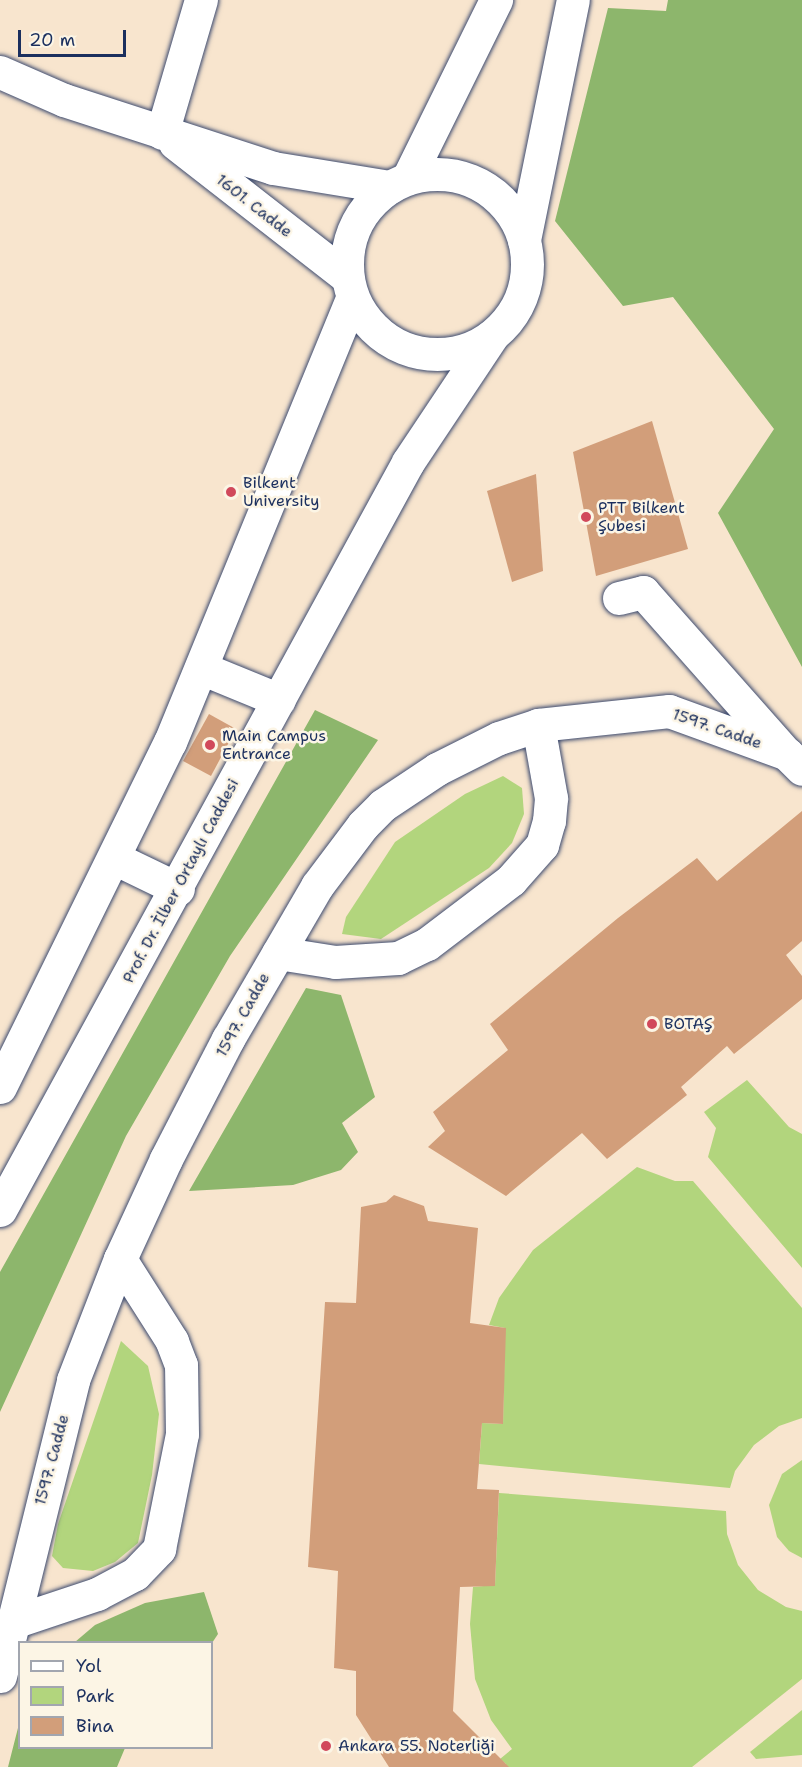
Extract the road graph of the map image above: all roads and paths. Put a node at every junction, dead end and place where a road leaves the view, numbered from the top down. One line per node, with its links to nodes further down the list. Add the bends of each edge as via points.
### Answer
1 (201, 0): 5 (street)
2 (496, 0): 6 (street)
3 (573, 0): 7 (street, Prof. Dr. İlber Ortaylı Caddesi)
4 (0, 72): 5 (street, 1601. Cadde, via 64,100)
5 (162, 133): 6 (street, 1601. Cadde, via 273,168); 8 (street, 1601. Cadde)
6 (398, 183): 7 (street, Prof. Dr. İlber Ortaylı Caddesi, via 456,176 479,184 515,218); 8 (street, via 369,204 354,226 347,251)
7 (524, 240): 9 (street, Prof. Dr. İlber Ortaylı Caddesi, via 527,267 523,293 511,317)
8 (350, 288): 9 (street, Prof. Dr. İlber Ortaylı Caddesi, via 366,322 387,340 412,352 440,354 467,349); 11 (street)
9 (492, 336): 12 (street, Prof. Dr. İlber Ortaylı Caddesi, via 408,462)
10 (619, 598): 14 (street, via 643,592)
11 (201, 668): 12 (street); 15 (street)
12 (279, 700): 16 (street, Prof. Dr. İlber Ortaylı Caddesi)
13 (538, 725): 14 (street, 1597. Cadde, via 669,711); 17 (street, 1597. Cadde, via 499,738 437,769 383,805 345,846 316,886); 17 (street, via 551,798 549,821 542,845 511,880 427,945 398,958 335,962)
14 (794, 761)
15 (114, 858): 16 (street); 18 (street)
16 (178, 889): 19 (street, Prof. Dr. İlber Ortaylı Caddesi)
17 (278, 953): 20 (street, 1597. Cadde, via 166,1159)
18 (0, 1087)
19 (0, 1210)
20 (120, 1259): 21 (street, 1597. Cadde, via 73,1380); 21 (street, via 172,1341 181,1365 182,1434 159,1549 135,1574 97,1594)
21 (10, 1623): 22 (street, 1597. Cadde)
22 (0, 1676)

